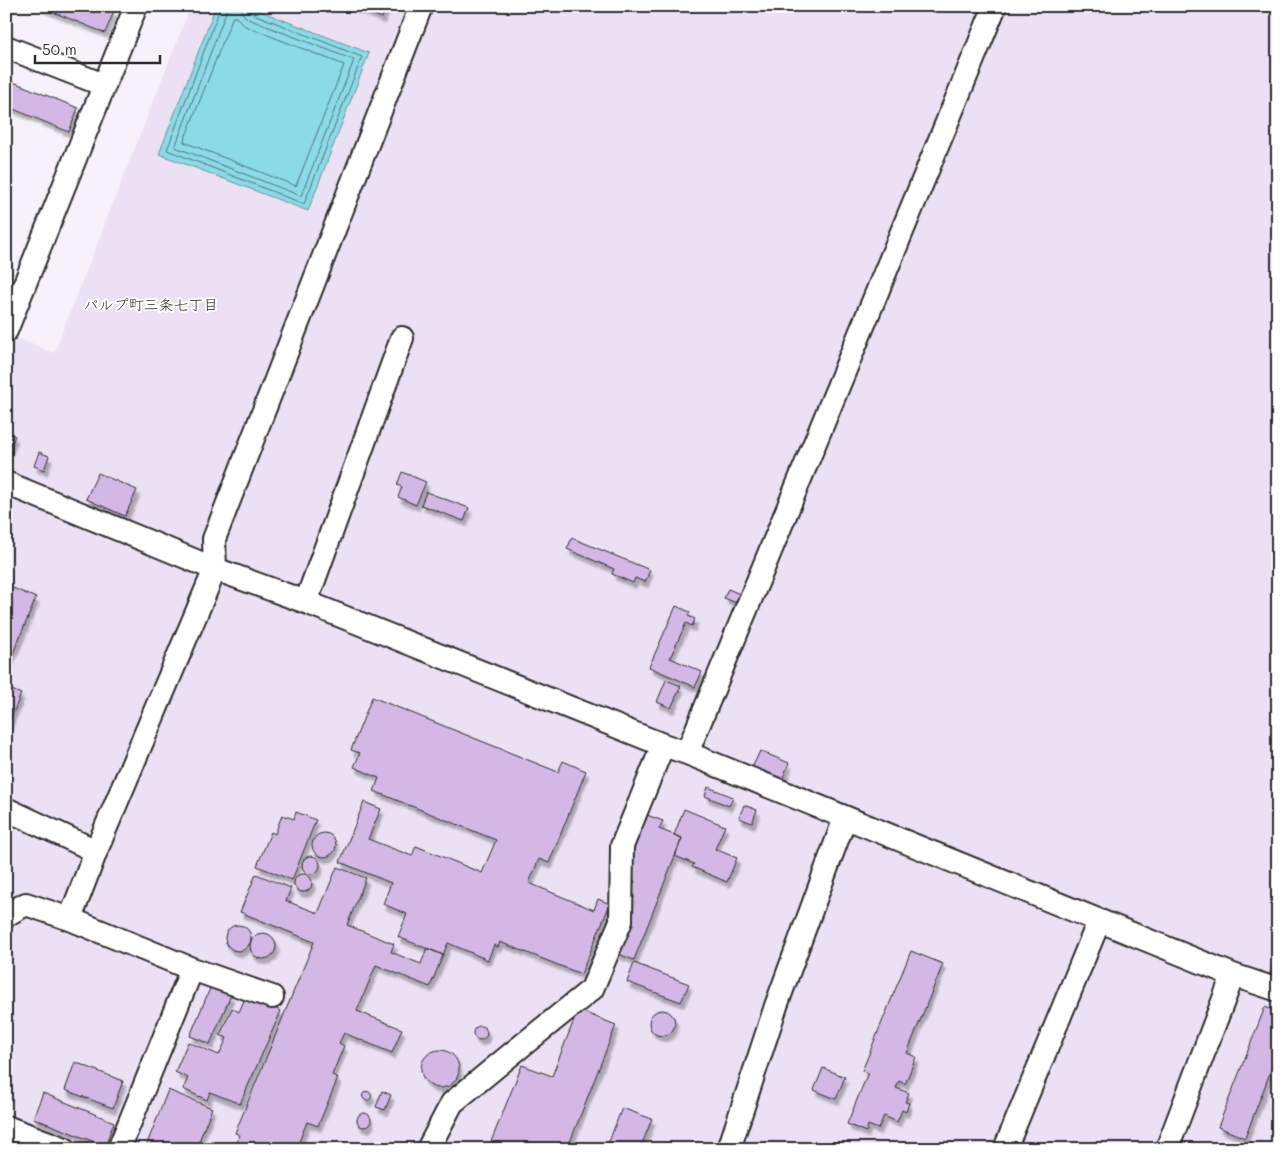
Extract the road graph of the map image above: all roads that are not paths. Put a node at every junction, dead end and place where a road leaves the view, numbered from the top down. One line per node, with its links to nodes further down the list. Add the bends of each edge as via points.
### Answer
1 (136, 6): 5 (street)
2 (421, 6): 9 (street, via 214,539)
3 (995, 6): 12 (street)
4 (6, 46): 5 (street)
5 (104, 85): 6 (street)
6 (6, 331)
7 (402, 338): 10 (street)
8 (6, 483): 9 (street)
9 (215, 569): 10 (street); 15 (street)
10 (306, 602): 11 (street)
11 (662, 745): 12 (street); 26 (street, via 622,846 621,921 592,989 452,1104)
12 (687, 753): 14 (street)
13 (6, 809): 15 (street)
14 (845, 818): 18 (street); 27 (street, via 776,1006)
15 (96, 851): 17 (street)
16 (6, 915): 17 (street, via 26,904)
17 (70, 919): 19 (street)
18 (1100, 921): 20 (street); 28 (street)
19 (192, 968): 22 (street); 25 (street)
20 (1233, 975): 21 (street); 29 (street)
21 (1278, 990)
22 (272, 997)
23 (6, 1127): 24 (street)
24 (65, 1149)
25 (118, 1149)
26 (428, 1149)
27 (729, 1149)
28 (1005, 1149)
29 (1167, 1149)

